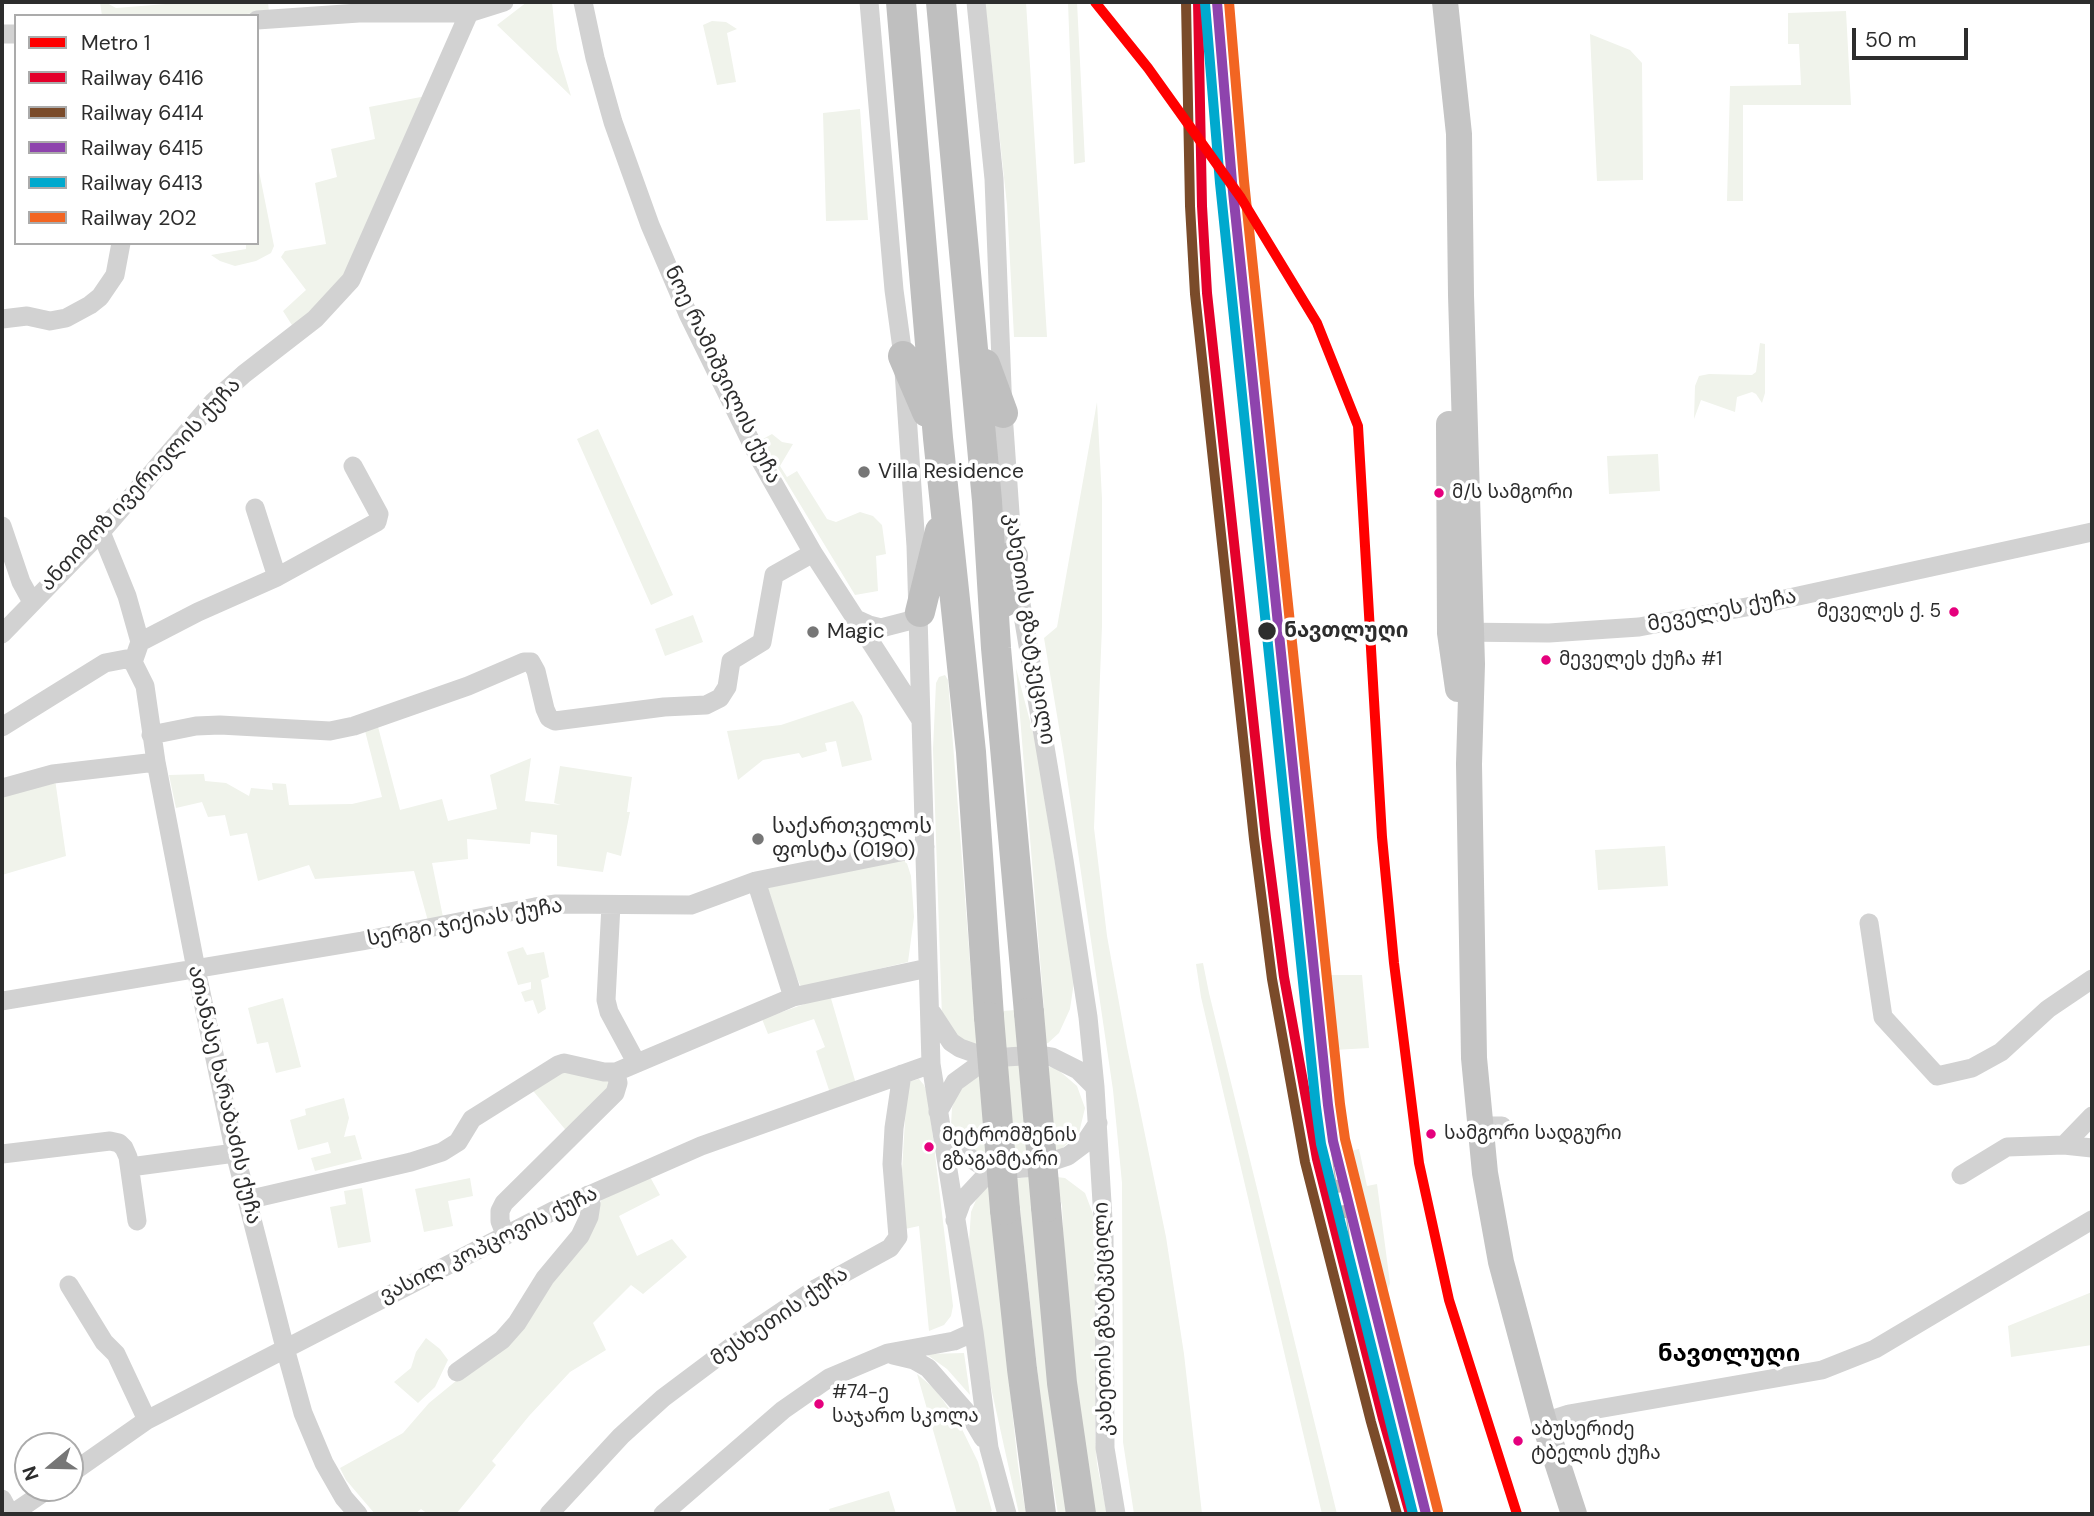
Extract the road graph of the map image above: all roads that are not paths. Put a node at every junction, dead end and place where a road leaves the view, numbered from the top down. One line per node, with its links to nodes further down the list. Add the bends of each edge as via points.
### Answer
1 (504, 2): 9 (street)
2 (583, 2): 23 (street, ნოე რამიშვილის ქუჩა, via 610,109 650,225 723,386)
3 (869, 2): 14 (street)
4 (901, 2): 16 (highway)
5 (941, 2): 13 (highway, კახეთის გზატკეცილი)
6 (976, 2): 15 (street, კახეთის გზატკეცილი, via 993,178)
7 (1445, 2): 29 (main road, via 1459,134 1461,295 1448,442)
8 (357, 7): 9 (street); 10 (street)
9 (468, 13): 22 (street, ანთიმოზ ივერიელის ქუჩა, via 351,280 315,319 214,401)
10 (259, 19)
11 (121, 245): 12 (street, via 115,275 90,305 50,321 27,316)
12 (2, 319)
13 (971, 324): 15 (highway); 32 (highway, კახეთის გზატკეცილი)
14 (903, 356): 16 (highway); 27 (street)
15 (1003, 412): 24 (street, კახეთის გზატკეცილი)
16 (938, 438): 19 (highway)
17 (353, 466): 25 (street, via 379,514 377,522)
18 (255, 508): 25 (street)
19 (945, 511): 27 (highway); 83 (highway, bridge, via 971,752 1005,1210)
20 (2, 526): 26 (street)
21 (2092, 532): 29 (street, მეველეს ქუჩა, via 1771,603 1639,627)
22 (101, 533): 26 (street, ანთიმოზ ივერიელის ქუჩა); 31 (street)
23 (813, 553): 28 (street, ნოე რამიშვილის ქუჩა); 36 (street, via 774,575 762,642 731,661 727,687 720,698 706,705 555,721 545,709 536,671 531,662 524,662 330,731 220,725)
24 (1013, 556): 32 (highway); 54 (street, კახეთის გზატკეცილი, via 1065,860)
25 (277, 577): 31 (street)
26 (32, 602): 30 (street, ანთიმოზ ივერიელის ქუჩა)
27 (920, 612): 28 (street, via 908,621 881,628); 34 (street)
28 (858, 620): 34 (street, ნოე რამიშვილის ქუჩა)
29 (1461, 632): 77 (main road, via 1469,764 1474,1058 1491,1126 1485,1173 1501,1262)
30 (2, 634)
31 (140, 642): 33 (street)
32 (996, 648): 90 (highway, კახეთის გზატკეცილი, bridge, via 1062,1383)
33 (133, 662): 35 (street, via 105,663); 36 (street, ათანასე ხარაბაძის ქუჩა, via 145,686)
34 (922, 720): 39 (street)
35 (2, 727)
36 (151, 735): 37 (street, ათანასე ხარაბაძის ქუჩა)
37 (156, 762): 38 (street, via 53,774); 44 (street, ათანასე ხარაბაძის ქუჩა)
38 (2, 788)
39 (925, 847): 40 (street, სერგი ჯიქიას ქუჩა); 43 (street)
40 (756, 881): 41 (street, სერგი ჯიქიას ქუჩა, via 691,905); 46 (street)
41 (611, 905): 44 (street, სერგი ჯიქიას ქუჩა, via 535,907); 50 (street, via 606,1000)
42 (1869, 923): 45 (street, via 1883,1017 1937,1076 1972,1068 2001,1052 2048,1009)
43 (929, 968): 46 (street); 48 (street)
44 (196, 969): 47 (street, სერგი ჯიქიას ქუჩა); 60 (street, ათანასე ხარაბაძის ქუჩა)
45 (2092, 979)
46 (793, 997): 50 (street)
47 (2, 1001)
48 (931, 1010): 49 (street, via 951,1042); 51 (street)
49 (988, 1058): 54 (street, via 1052,1057 1078,1070); 56 (street, via 956,1082)
50 (636, 1062): 52 (street)
51 (931, 1064): 53 (street, ვასილ კოპცოვის ქუჩა); 56 (street)
52 (616, 1072): 66 (street, via 558,1065 472,1119 458,1142 442,1152); 70 (street, via 615,1093 504,1203 500,1221)
53 (902, 1074): 65 (street, ვასილ კოპცოვის ქუჩა, via 701,1146); 87 (street, მესხეთის ქუჩა, via 892,1164 898,1237 890,1248 817,1288 663,1398)
54 (1095, 1087): 57 (street, კახეთის გზატკეცილი)
55 (2092, 1116): 58 (street)
56 (939, 1121): 63 (street, via 958,1150); 67 (street)
57 (1098, 1124): 63 (street, via 1068,1156 1035,1167); 91 (street, კახეთის გზატკეცილი, via 1104,1236 1105,1448)
58 (2064, 1145): 59 (street); 64 (street, via 2007,1147)
59 (2092, 1148)
60 (235, 1153): 62 (street); 66 (street, ათანასე ხარაბაძის ქუჩა)
61 (2, 1154): 62 (street, via 110,1141 124,1148)
62 (130, 1167): 69 (street)
63 (990, 1171): 67 (street, via 962,1201)
64 (1961, 1175)
65 (588, 1195): 70 (street, ვასილ კოპცოვის ქუჩა); 75 (street, via 589,1217 580,1236 545,1278 517,1323 502,1340)
66 (247, 1200): 73 (street, ათანასე ხარაბაძის ქუჩა)
67 (955, 1220): 72 (street)
68 (2092, 1220): 77 (street, via 1875,1349 1822,1370)
69 (137, 1221)
70 (505, 1234): 73 (street, ვასილ კოპცოვის ქუჩა)
71 (69, 1285): 76 (street, via 116,1354)
72 (974, 1332): 74 (street, via 954,1341); 78 (street)
73 (285, 1348): 76 (street, ვასილ კოპცოვის ქუჩა); 80 (street, ათანასე ხარაბაძის ქუჩა, via 303,1413)
74 (888, 1353): 78 (street, via 928,1368 970,1416); 88 (street, via 828,1378 783,1410)
75 (457, 1372)
76 (147, 1420): 79 (street, ვასილ კოპცოვის ქუჩა)
77 (1544, 1422): 92 (main road)
78 (989, 1448): 89 (street)
79 (84, 1464)
80 (344, 1497): 85 (street); 86 (street, ათანასე ხარაბაძის ქუჩა)
81 (2, 1499): 84 (street)
82 (29, 1502): 84 (street)
83 (1040, 1511)
84 (11, 1514)
85 (333, 1514)
86 (358, 1514)
87 (549, 1514)
88 (663, 1514)
89 (1007, 1514)
90 (1081, 1514)
91 (1116, 1514)
92 (1574, 1514)

